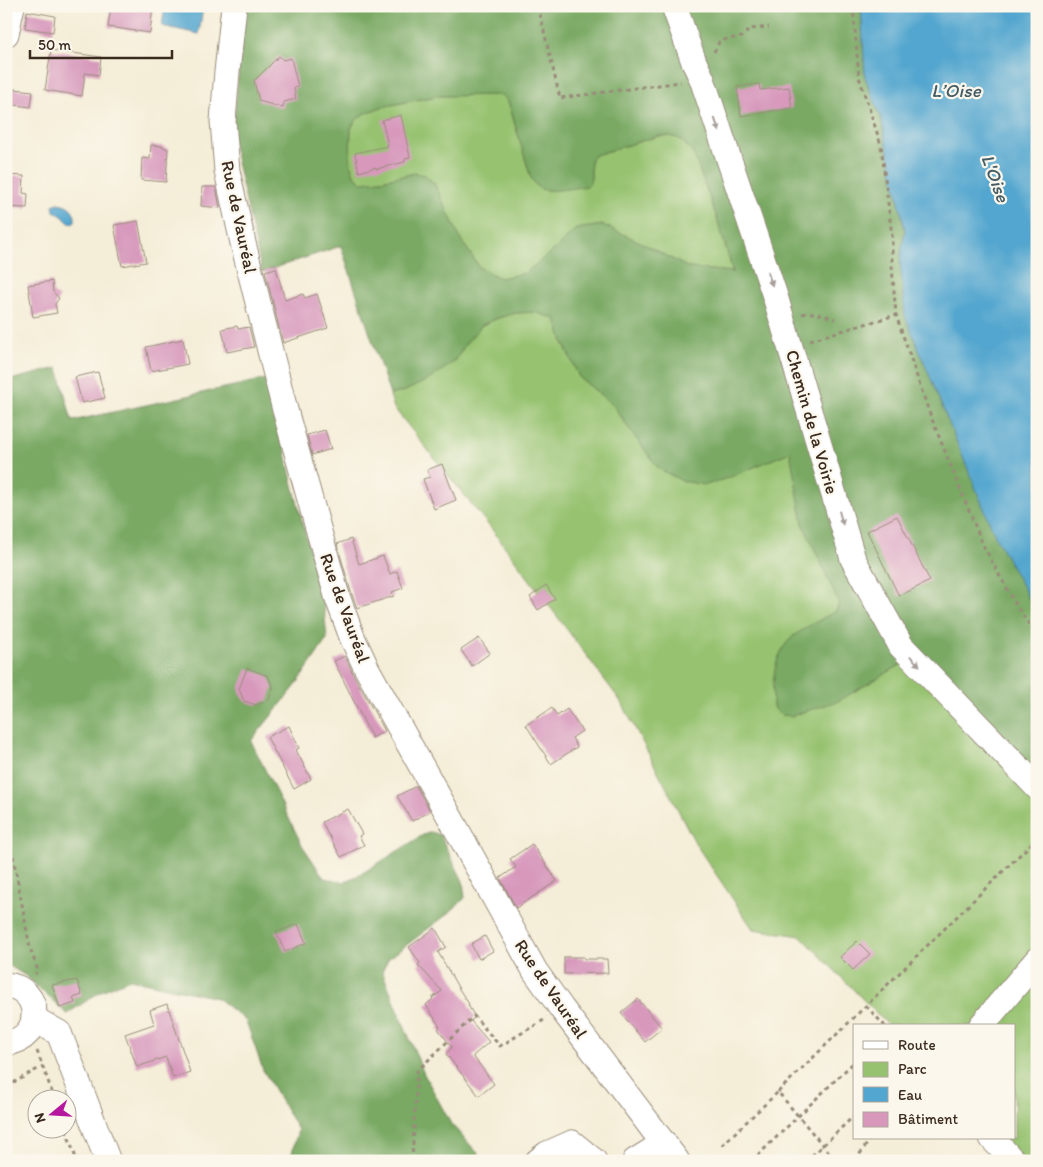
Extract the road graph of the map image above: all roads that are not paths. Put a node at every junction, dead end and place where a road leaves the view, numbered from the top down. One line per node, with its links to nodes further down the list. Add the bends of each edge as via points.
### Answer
1 (12, 6): 4 (street)
2 (234, 6): 12 (street, Rue de Vauréal, via 223,121 230,188 285,410 337,596 352,637 534,971)
3 (674, 6): 5 (street, Chemin de la Voirie, one-way to 5, via 776,296 853,559 902,646)
4 (6, 34)
5 (1037, 788)
6 (1037, 960): 9 (street)
7 (14, 987): 8 (street, via 28,996)
8 (34, 1019): 10 (street, via 27,1034); 13 (street, via 59,1033)
9 (983, 1024)
10 (6, 1043)
11 (994, 1140): 17 (street)
12 (670, 1152): 16 (street)
13 (108, 1161)
14 (538, 1161): 15 (street, via 572,1143)
15 (594, 1161)
16 (634, 1161)
17 (1013, 1161)

